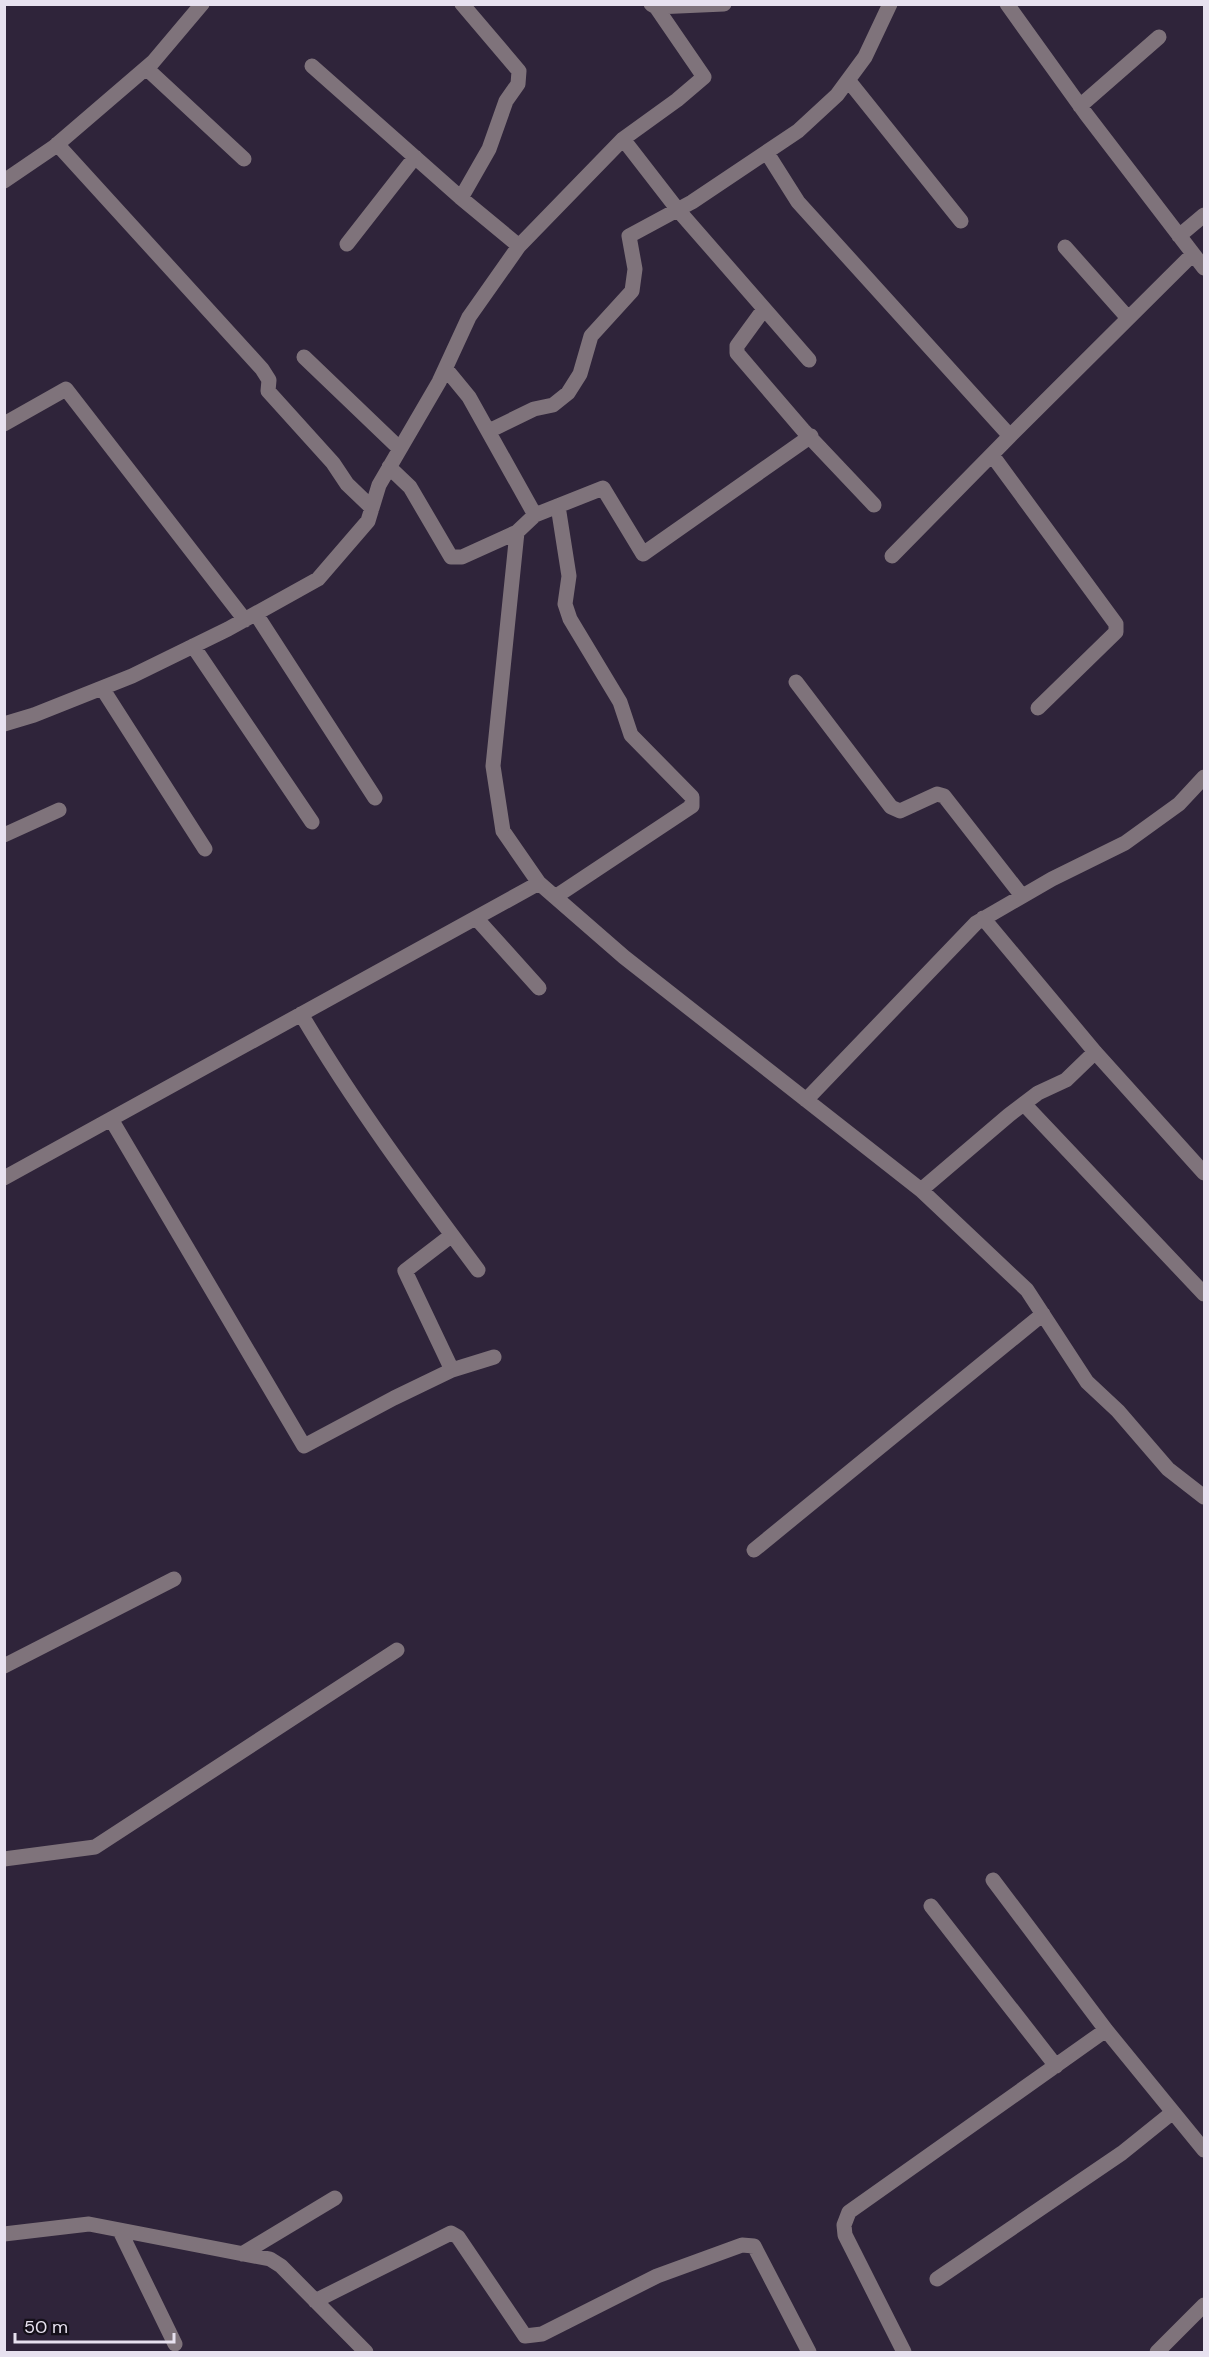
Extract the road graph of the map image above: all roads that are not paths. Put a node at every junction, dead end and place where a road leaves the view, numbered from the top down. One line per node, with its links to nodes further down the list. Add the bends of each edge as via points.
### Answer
1 (202, 4): 9 (street)
2 (462, 4): 18 (street, via 519,71 518,84 506,101 489,149)
3 (724, 4): 6 (street)
4 (890, 4): 10 (street, via 865,57)
5 (1006, 4): 11 (street)
6 (654, 6): 12 (street, via 704,76)
7 (1159, 37): 11 (street)
8 (312, 66): 15 (street)
9 (146, 68): 13 (street); 16 (street)
10 (848, 80): 14 (street, via 798,131); 21 (street)
11 (1080, 106): 22 (street)
12 (623, 139): 19 (street); 24 (street)
13 (57, 144): 17 (street); 42 (street, via 262,369 268,391)
14 (767, 153): 19 (street); 36 (street, via 798,202)
15 (415, 157): 18 (street); 23 (street)
16 (244, 159)
17 (4, 181)
18 (461, 198): 24 (street)
19 (678, 210): 28 (street); 34 (street, via 629,236 635,269 632,291 591,336 580,374 568,393 553,405 534,409)
20 (1204, 215): 22 (street)
21 (961, 221)
22 (1179, 236): 26 (street)
23 (347, 244)
24 (519, 246): 32 (street, via 469,317)
25 (1065, 247): 29 (street)
26 (1193, 254): 27 (street); 29 (street)
27 (1204, 268)
28 (764, 309): 31 (street); 35 (street, via 737,346 737,353)
29 (1128, 318): 36 (street)
30 (304, 357): 37 (street)
31 (809, 360)
32 (446, 369): 34 (street, via 469,397); 37 (street)
33 (4, 424): 46 (street, via 66,389)
34 (489, 432): 43 (street)
35 (811, 436): 40 (street); 41 (street, via 643,554 603,488)
36 (1010, 436): 38 (street)
37 (400, 449): 39 (street)
38 (992, 454): 45 (street); 50 (street, via 1116,624 1116,632)
39 (389, 467): 42 (street); 44 (street, via 410,487 451,556 462,557)
40 (874, 505)
41 (558, 506): 43 (street); 60 (street, via 569,576 565,604 570,619 620,702 631,735 692,797 692,806)
42 (372, 508): 46 (street, via 368,521 318,579)
43 (535, 515): 44 (street)
44 (517, 532): 58 (street, via 493,766 503,831)
45 (892, 556)
46 (251, 617): 47 (street); 53 (street)
47 (193, 646): 49 (street); 55 (street)
48 (796, 682): 59 (street, via 891,807 900,811 937,794 944,796)
49 (102, 688): 51 (street); 57 (street)
50 (1038, 708)
51 (4, 723)
52 (1204, 777): 59 (street, via 1179,804 1125,843)
53 (375, 798)
54 (59, 810): 56 (street)
55 (312, 822)
56 (4, 835)
57 (206, 849)
58 (539, 883): 60 (street); 61 (street)
59 (1022, 896): 62 (street)
60 (555, 897): 66 (street, via 624,957)
61 (476, 918): 63 (street); 64 (street)
62 (983, 918): 65 (street); 66 (street)
63 (538, 988)
64 (301, 1014): 68 (street); 72 (street, via 370,1122)
65 (1095, 1052): 67 (street, via 1066,1080); 69 (street)
66 (806, 1100): 71 (street)
67 (1024, 1104): 71 (street); 74 (street)
68 (111, 1119): 70 (street); 77 (street, via 304,1446)
69 (1204, 1173)
70 (4, 1178)
71 (921, 1190): 75 (street, via 1027,1290)
72 (452, 1235): 73 (street); 77 (street, via 405,1271)
73 (478, 1270)
74 (1204, 1294)
75 (1043, 1314): 78 (street, via 1087,1382 1168,1469); 79 (street)
76 (494, 1357): 77 (street)
77 (452, 1370)
78 (1204, 1497)
79 (754, 1550)
80 (174, 1580): 82 (street)
81 (397, 1650): 83 (street, via 95,1847)
82 (4, 1666)
83 (4, 1859)
84 (993, 1880): 86 (street)
85 (932, 1906): 87 (street)
86 (1106, 2030): 87 (street); 88 (street)
87 (1056, 2066): 100 (street, via 849,2212 845,2235)
88 (1173, 2112): 89 (street); 94 (street, via 1122,2153)
89 (1204, 2150)
90 (335, 2198): 93 (street)
91 (120, 2231): 92 (street, via 89,2224); 93 (street); 97 (street)
92 (4, 2234)
93 (243, 2254): 95 (street, via 270,2259 281,2266)
94 (937, 2279)
95 (315, 2301): 98 (street); 99 (street, via 451,2233 458,2236 525,2336 542,2334 657,2276 742,2245 754,2246)
96 (1204, 2305): 101 (street)
97 (175, 2344)
98 (366, 2352)
99 (809, 2352)
100 (904, 2352)
101 (1156, 2352)

